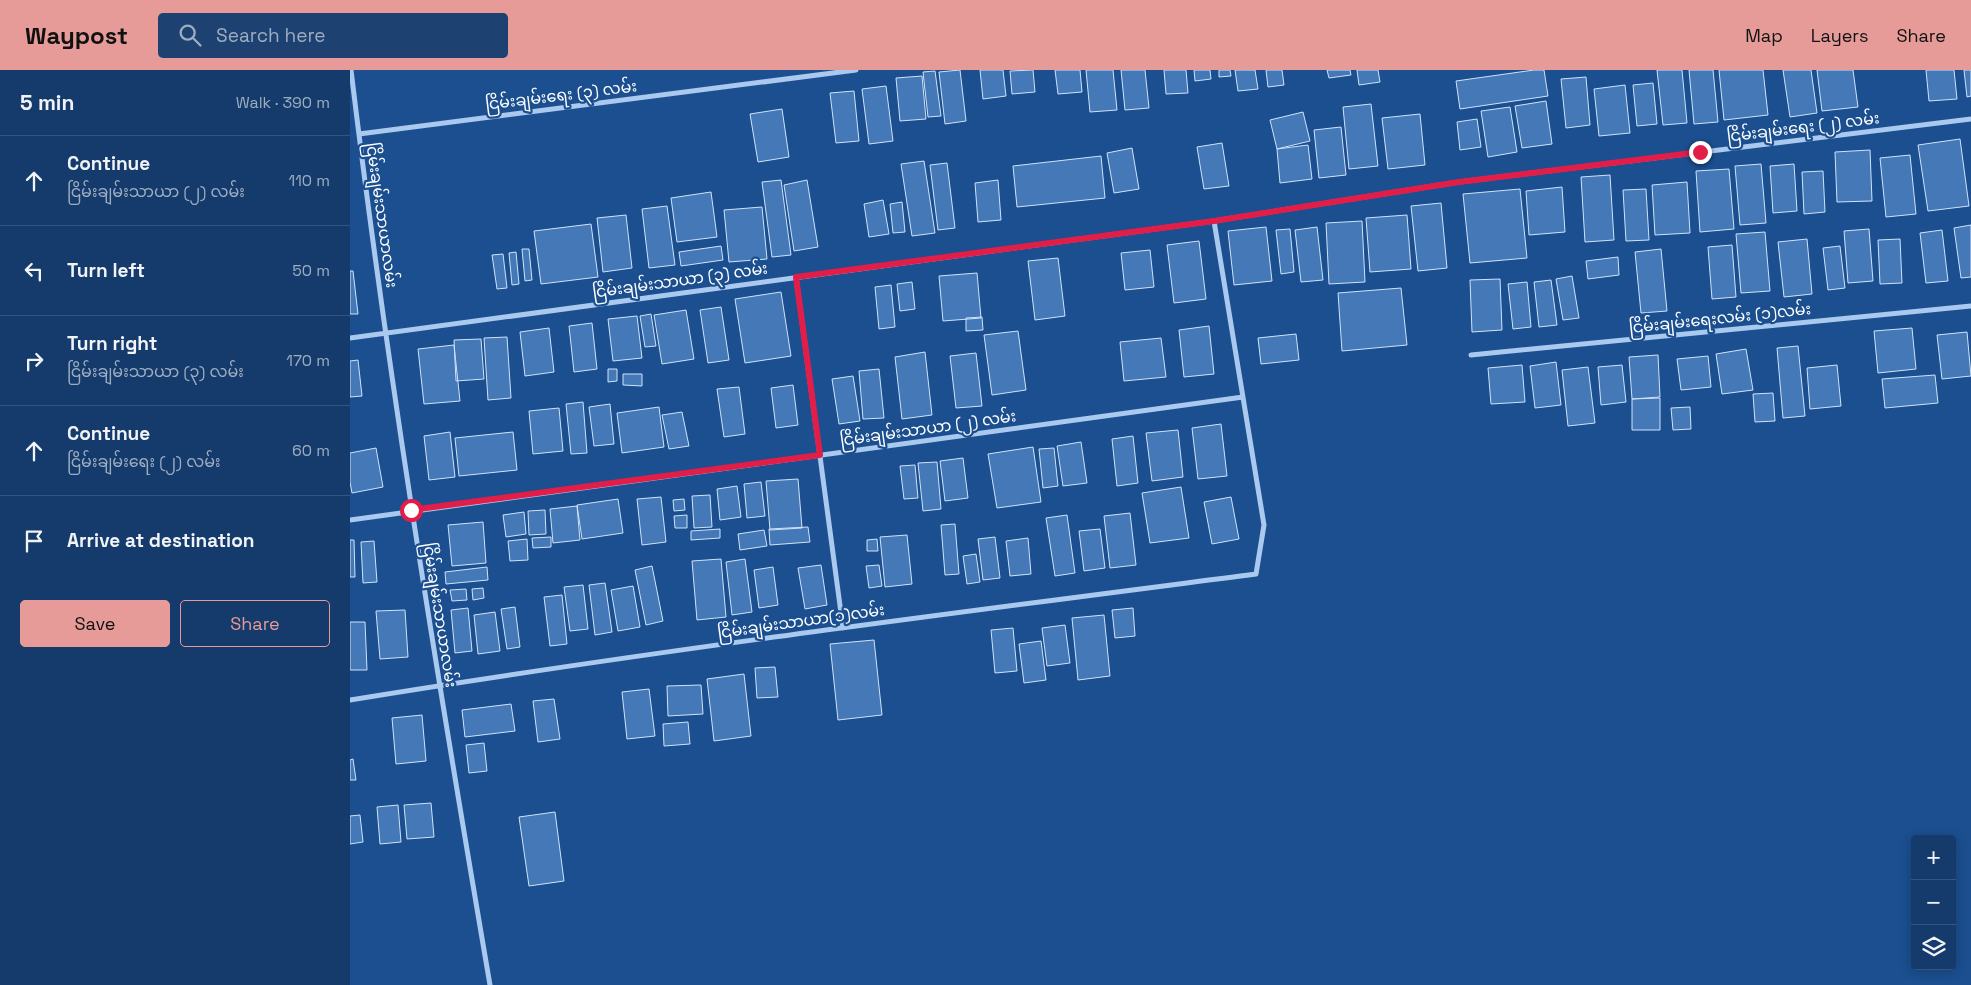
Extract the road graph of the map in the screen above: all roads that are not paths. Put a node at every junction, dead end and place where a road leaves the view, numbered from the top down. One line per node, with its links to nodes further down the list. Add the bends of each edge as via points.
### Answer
1 (351, 70): 4 (street, ငြိမ်းချမ်းသာယာလမ်း)
2 (856, 70): 4 (street, ငြိမ်းချမ်းရေး (၃) လမ်း)
3 (1971, 119): 5 (street, ငြိမ်းချမ်းရေး (၂) လမ်း)
4 (359, 134): 9 (street, ငြိမ်းချမ်းသာယာလမ်း)
5 (1459, 182): 6 (street, ငြိမ်းချမ်းသာယာ (၃) လမ်း)
6 (1214, 221): 7 (street, ငြိမ်းချမ်းသာယာ (၃) လမ်း); 12 (street)
7 (796, 277): 9 (street, ငြိမ်းချမ်းသာယာ (၃) လမ်း); 13 (street)
8 (1971, 306): 11 (street, ငြိမ်းချမ်းရေးလမ်း (၁)လမ်း)
9 (385, 332): 10 (street, ငြိမ်းချမ်းသာယာ (၃) လမ်း); 14 (street, ငြိမ်းချမ်းသာယာလမ်း)
10 (350, 338)
11 (1471, 356)
12 (1243, 397): 13 (street, ငြိမ်းချမ်းသာယာ (၂) လမ်း); 16 (street, ငြိမ်းချမ်းသာယာ(၁)လမ်း, via 1264,525 1256,574)
13 (820, 455): 14 (street, ငြိမ်းချမ်းသာယာ (၂) လမ်း); 16 (street)
14 (411, 510): 15 (street, ငြိမ်းချမ်းသာယာ (၂) လမ်း); 17 (street, ငြိမ်းချမ်းသာယာလမ်း)
15 (350, 520)
16 (843, 628): 17 (street, ငြိမ်းချမ်းသာယာ(၁)လမ်း)
17 (439, 685): 18 (street, ငြိမ်းချမ်းသာယာ(၁)လမ်း); 19 (street, ငြိမ်းချမ်းသာယာလမ်း)
18 (350, 700)
19 (490, 985)

